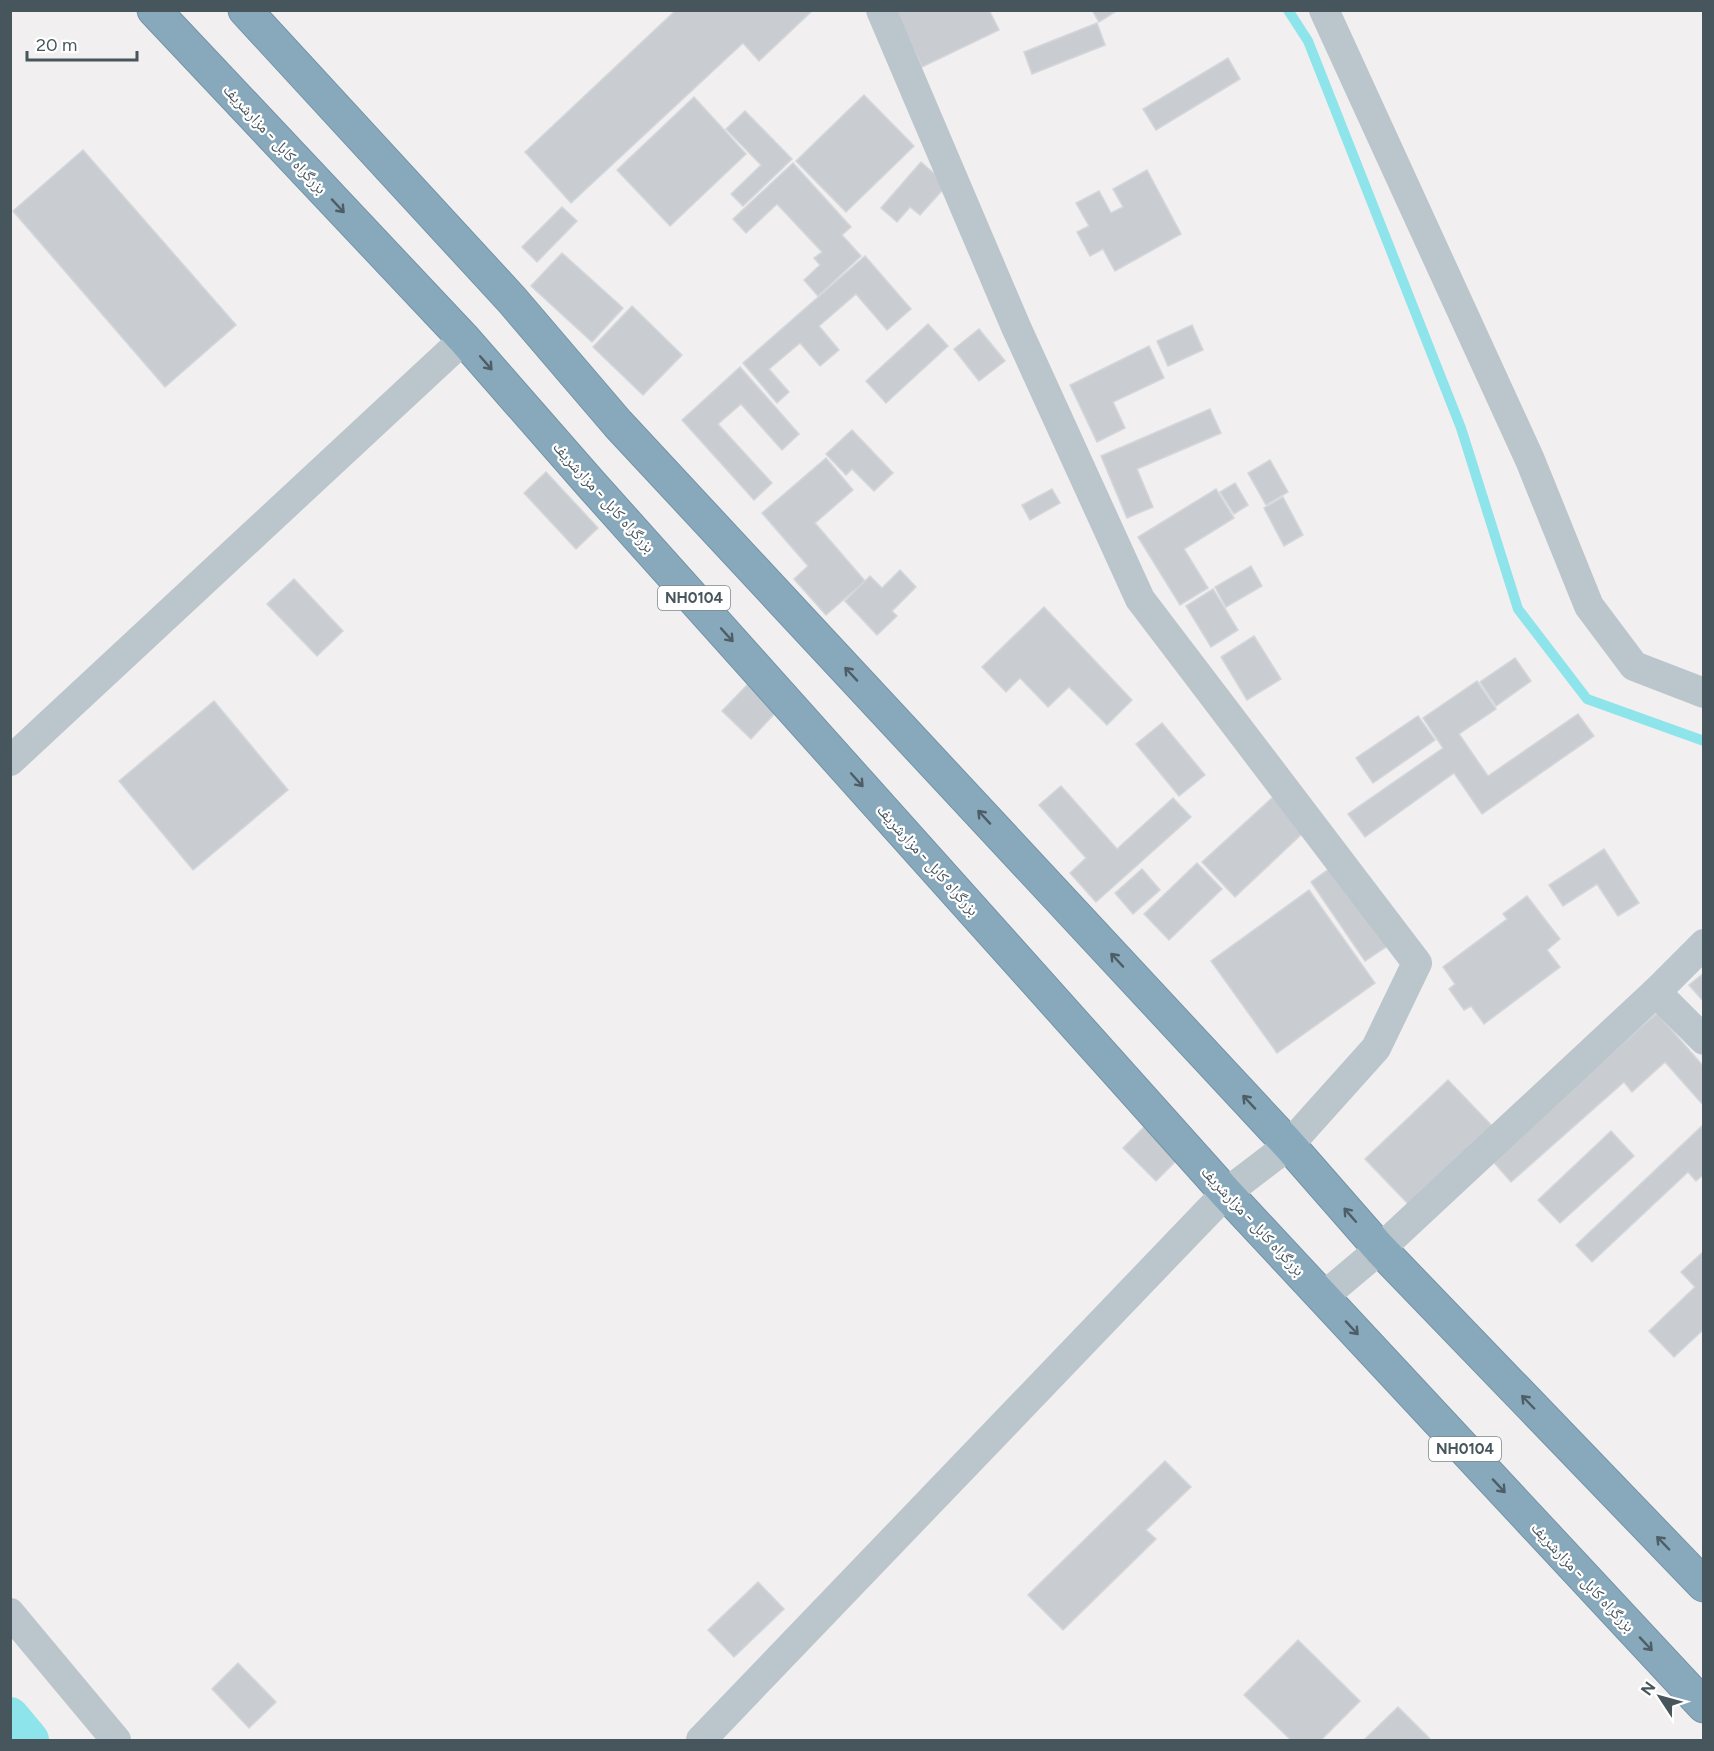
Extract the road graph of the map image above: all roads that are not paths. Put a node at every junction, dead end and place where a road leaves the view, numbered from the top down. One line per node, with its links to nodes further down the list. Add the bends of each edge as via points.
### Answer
1 (154, 10): 5 (highway, بزرگراه کابل - مزارشریف / NH0104, one-way to 5)
2 (245, 10): 11 (highway, one-way to 2, via 618,424 512,300)
3 (881, 10): 11 (street, via 1016,327 1140,599 1417,963 1376,1048)
4 (1324, 10): 6 (street, via 1530,460 1589,606 1634,666)
5 (464, 339): 7 (street); 12 (highway, بزرگراه کابل - مزارشریف / NH0104, one-way to 12)
6 (1704, 693)
7 (10, 761)
8 (1704, 944): 9 (street)
9 (1656, 992): 10 (street); 13 (street)
10 (1704, 1040)
11 (1289, 1145): 12 (street); 13 (highway, one-way to 11)
12 (1226, 1193): 14 (highway, بزرگراه کابل - مزارشریف / NH0104); 19 (street)
13 (1380, 1249): 14 (street); 15 (highway, one-way to 13)
14 (1323, 1297): 17 (highway, بزرگراه کابل - مزارشریف / NH0104, one-way to 17)
15 (1704, 1585)
16 (10, 1613): 18 (street)
17 (1704, 1706)
18 (116, 1740)
19 (701, 1740)

